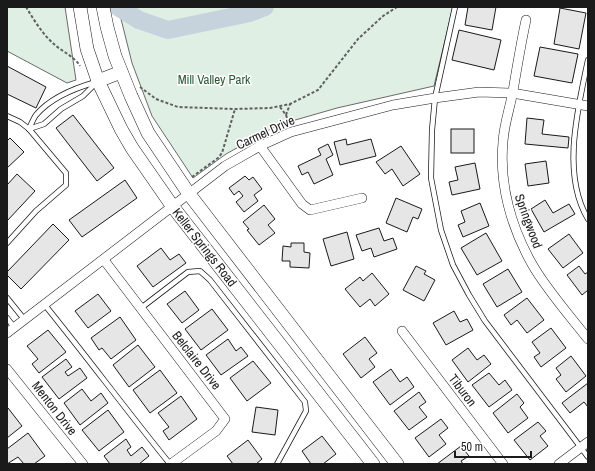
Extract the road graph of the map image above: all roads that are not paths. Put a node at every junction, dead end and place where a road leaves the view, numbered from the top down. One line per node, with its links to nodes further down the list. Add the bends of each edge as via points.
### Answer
1 (80, 7): 7 (main road, Keller Springs Road, via 87,49)
2 (103, 7): 6 (main road, Keller Springs Road)
3 (455, 7): 9 (lane)
4 (526, 20): 8 (street, Springwood)
5 (588, 60): 10 (lane)
6 (122, 72): 7 (main road); 15 (main road, Keller Springs Road, via 148,133)
7 (98, 81): 13 (lane, via 83,96 61,109 44,124); 13 (lane, via 54,100 36,115); 17 (main road, Keller Springs Road, via 121,130)
8 (512, 93): 9 (street, Carmel Drive, via 479,92); 10 (street, Carmel Drive); 28 (street, Springwood, via 503,142 508,206 532,265)
9 (435, 98): 14 (street, Carmel Drive, via 393,105 291,132); 30 (lane, via 431,178 441,230 454,265 485,321)
10 (578, 104): 11 (street, Carmel Drive); 18 (lane, via 573,147 574,169 578,192)
11 (588, 106)
12 (7, 116): 13 (lane)
13 (29, 129): 19 (lane, via 66,173 66,185 36,211)
14 (260, 146): 15 (street, Carmel Drive, via 226,166); 16 (street, via 302,204 310,210)
15 (189, 194): 17 (street, Carmel Drive); 36 (main road, Keller Springs Road)
16 (362, 198)
17 (173, 207): 20 (street, Carmel Drive); 35 (main road, Keller Springs Road)
18 (588, 218)
19 (7, 243)
20 (104, 260): 22 (street, Carmel Drive); 23 (street, Belclaire Drive)
21 (7, 298): 25 (lane)
22 (44, 304): 25 (street, Carmel Drive); 33 (lane)
23 (141, 308): 33 (street, Belclaire Drive, via 226,418 216,431); 34 (lane, via 188,272 200,271 210,280 305,402 306,411)
24 (7, 318): 26 (lane)
25 (24, 319): 26 (street, Carmel Drive)
26 (10, 330)
27 (402, 331): 37 (street, Tiburon)
28 (588, 339)
29 (7, 368): 32 (street, Menton Drive)
30 (584, 444): 31 (lane); 38 (street)
31 (588, 457)
32 (83, 464)
33 (170, 464)
34 (277, 464)
35 (373, 464)
36 (396, 464)
37 (503, 464)
38 (559, 464)

